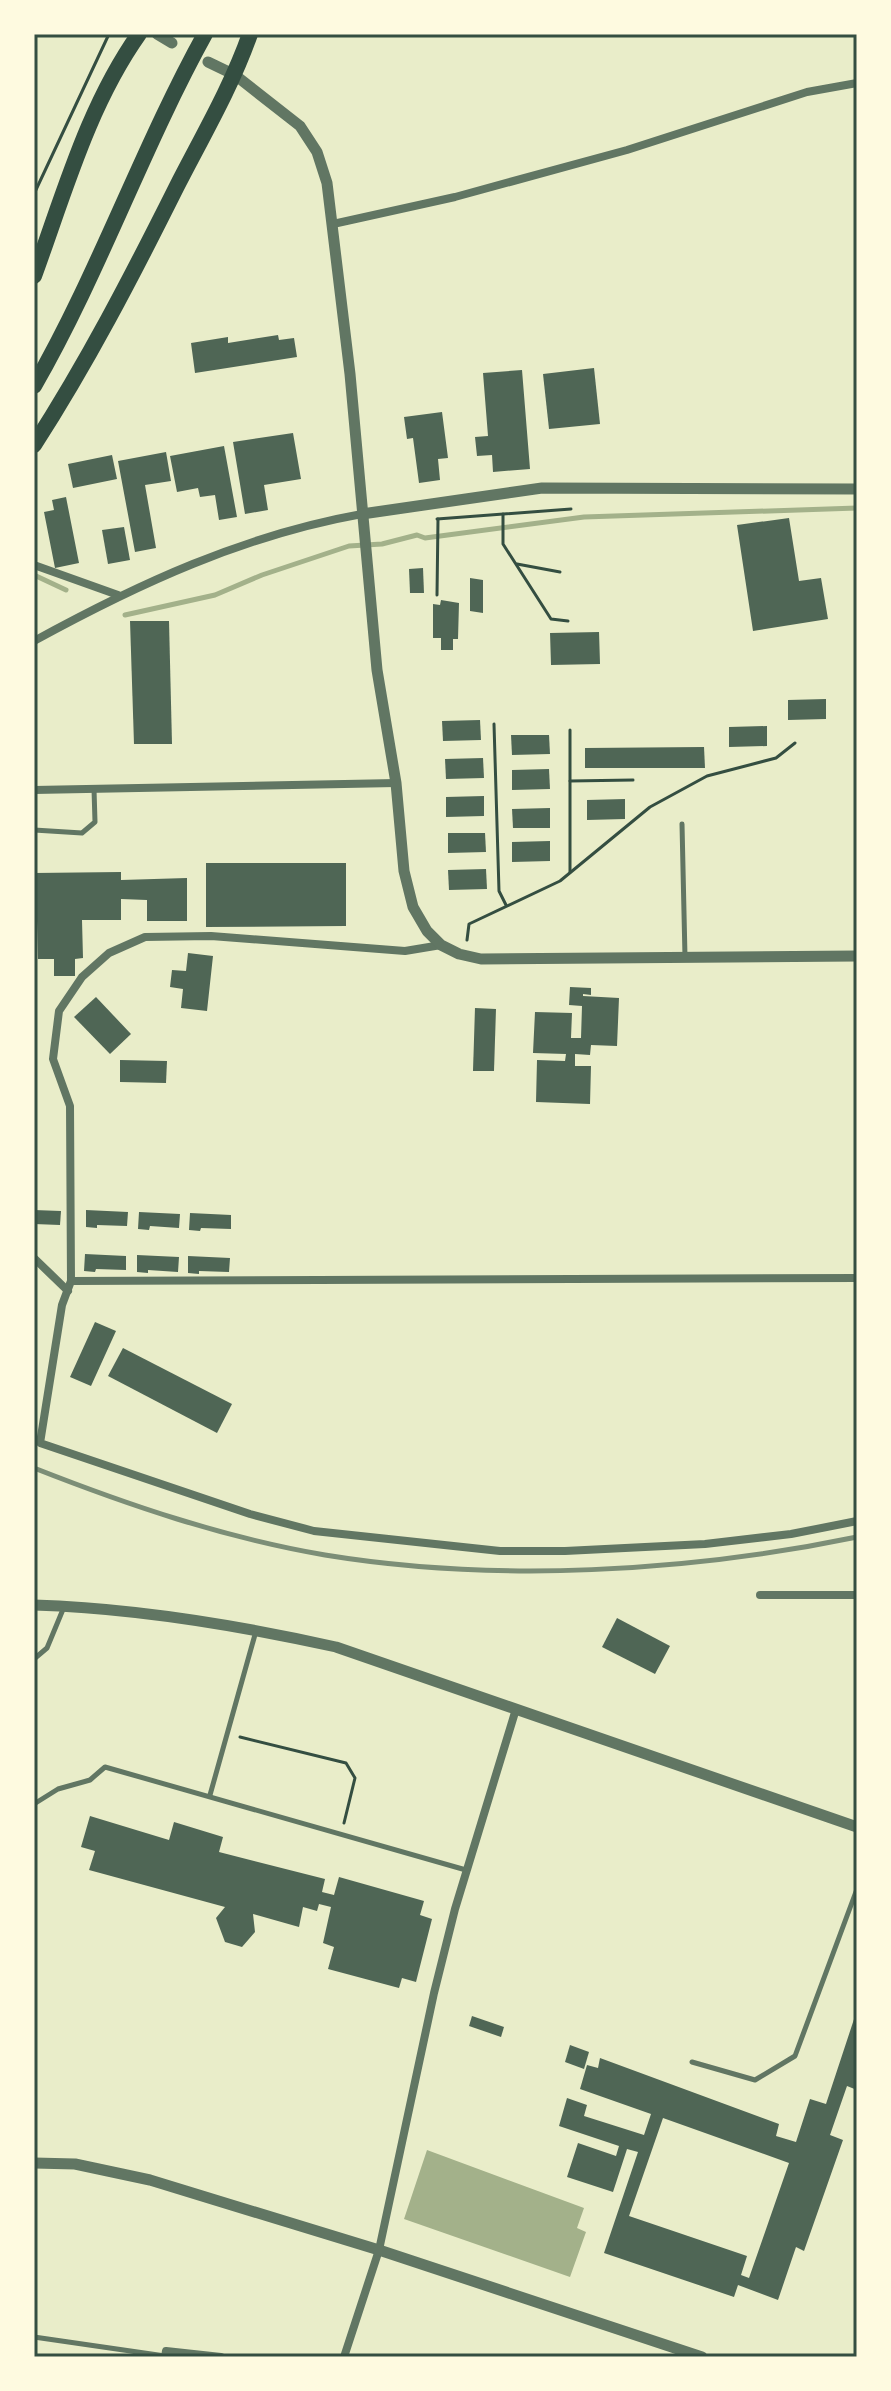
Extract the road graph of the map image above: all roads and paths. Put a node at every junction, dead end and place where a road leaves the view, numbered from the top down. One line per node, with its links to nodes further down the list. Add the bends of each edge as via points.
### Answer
1 (109, 34): 10 (path)
2 (139, 34): 12 (highway, via 71,168)
3 (157, 34): 6 (street)
4 (205, 34): 13 (highway)
5 (250, 34): 8 (highway)
6 (172, 43)
7 (208, 62): 8 (street)
8 (235, 75): 11 (street, via 300,126 317,152); 14 (highway, via 83,365)
9 (857, 83): 11 (street, via 807,92 627,150 455,197)
10 (34, 194)
11 (333, 224): 17 (street)
12 (34, 276)
13 (34, 386)
14 (34, 445)
15 (857, 489): 17 (street, via 542,488)
16 (571, 509): 18 (path)
17 (362, 514): 24 (street, via 199,559); 33 (street, via 377,670)
18 (503, 514): 19 (path); 21 (path, via 503,544)
19 (438, 519): 20 (path); 25 (path)
20 (425, 520)
21 (517, 564): 23 (path); 26 (path, via 551,619)
22 (34, 565): 24 (street)
23 (560, 572)
24 (118, 595): 27 (street)
25 (437, 595)
26 (568, 621)
27 (34, 641)
28 (494, 724): 39 (path, via 499,891)
29 (570, 730): 32 (path)
30 (795, 743): 38 (path, via 776,758 707,776 650,807)
31 (633, 780): 32 (path)
32 (570, 781): 38 (path)
33 (396, 783): 34 (street); 40 (street, via 404,871 413,907)
34 (94, 789): 35 (street); 37 (lane, via 95,822 82,833)
35 (34, 790)
36 (682, 824): 43 (lane)
37 (34, 830)
38 (570, 872): 39 (path)
39 (506, 905): 41 (path, via 469,924)
40 (441, 945): 41 (street); 46 (street, via 405,951 211,936 145,937 109,953 82,977 59,1011 53,1059 70,1106)
41 (465, 955): 43 (street, via 521,960)
42 (857, 956): 43 (street)
43 (685, 958)
44 (34, 1258): 47 (street)
45 (857, 1278): 46 (street)
46 (71, 1281): 47 (street)
47 (68, 1291): 48 (street, via 40,1443 250,1514 314,1531 500,1551 705,1544)
48 (857, 1521)
49 (760, 1595): 50 (street)
50 (857, 1595)
51 (34, 1605): 52 (street)
52 (65, 1606): 53 (street); 54 (lane, via 47,1648)
53 (256, 1630): 55 (street, via 336,1647); 56 (lane)
54 (34, 1659)
55 (516, 1709): 59 (street); 61 (street)
56 (229, 1734): 57 (lane); 60 (path, via 346,1763 355,1778)
57 (210, 1795): 58 (lane, via 105,1767 90,1780 58,1789); 60 (lane)
58 (34, 1804)
59 (857, 1827)
60 (341, 1833): 61 (lane)
61 (467, 1870): 65 (street, via 434,1993)
62 (857, 1889): 63 (lane, via 795,2056 755,2080)
63 (692, 2062)
64 (34, 2163): 65 (street, via 75,2164 150,2180)
65 (379, 2250): 69 (street); 70 (street)
66 (34, 2337): 67 (lane)
67 (165, 2356): 68 (street, via 166,2351)
68 (221, 2357)
69 (344, 2357)
70 (699, 2357)

